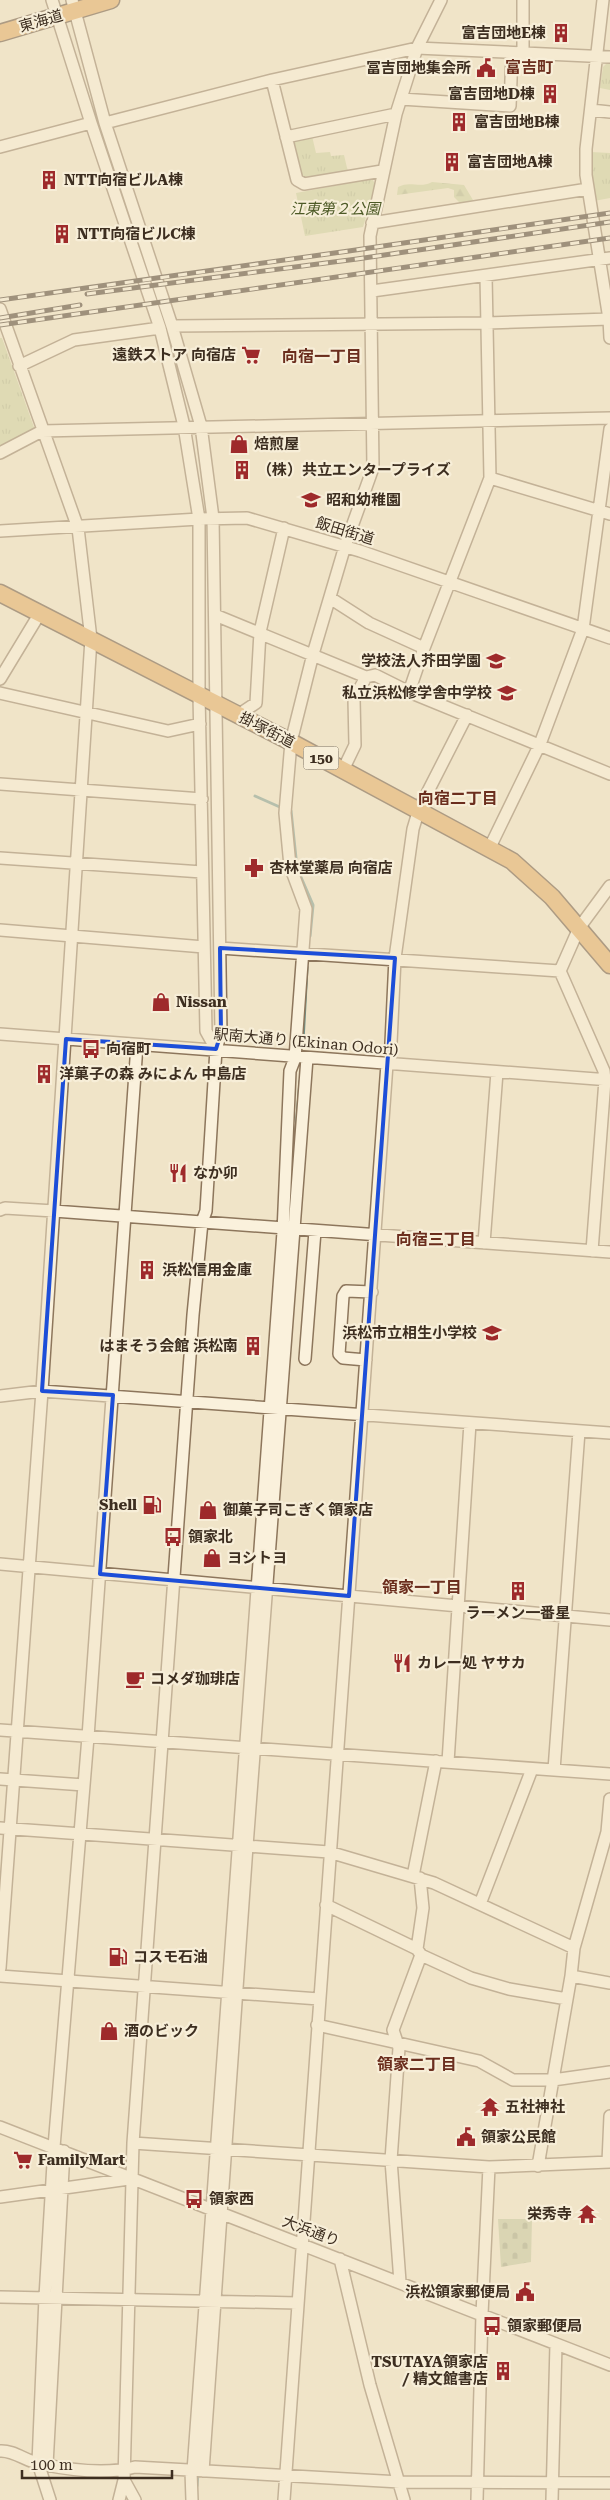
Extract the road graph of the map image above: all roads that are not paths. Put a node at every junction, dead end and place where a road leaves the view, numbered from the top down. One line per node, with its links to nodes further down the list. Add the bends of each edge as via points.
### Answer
1 (52, 0): 8 (street)
2 (111, 0): 6 (highway, 東海道)
3 (441, 0): 10 (street)
4 (523, 0): 11 (street)
5 (603, 0): 7 (street)
6 (73, 6): 8 (highway, 東海道); 20 (street)
7 (606, 15): 12 (street)
8 (56, 17): 9 (highway, 東海道); 19 (street)
9 (0, 33)
10 (417, 48): 11 (street); 14 (street); 15 (street)
11 (518, 53): 12 (street); 15 (street, via 510,106)
12 (596, 55): 13 (street); 16 (street)
13 (610, 57)
14 (272, 80): 20 (street); 21 (street)
15 (401, 99): 18 (street)
16 (591, 110): 17 (street); 24 (street, via 586,149)
17 (610, 112)
18 (396, 114): 21 (street); 23 (street)
19 (91, 123): 22 (street); 33 (street)
20 (105, 123): 33 (street)
21 (286, 137): 23 (street, via 297,180 304,184)
22 (0, 147)
23 (382, 171): 25 (street)
24 (588, 189): 25 (street); 26 (street)
25 (372, 223): 28 (street)
26 (604, 259): 27 (street); 30 (street)
27 (486, 276): 28 (street); 31 (street)
28 (372, 291): 32 (street)
29 (0, 309): 34 (street)
30 (610, 319): 31 (street); 35 (street)
31 (487, 323): 32 (street); 38 (street)
32 (372, 324): 33 (street); 39 (street)
33 (166, 327): 36 (street, via 74,340); 40 (street); 41 (street)
34 (4, 330): 36 (street)
35 (610, 338)
36 (18, 366): 43 (street)
37 (610, 418): 38 (street)
38 (489, 422): 39 (street); 45 (street)
39 (372, 423): 41 (street); 52 (street, via 373,468)
40 (184, 426): 41 (street); 43 (street); 48 (street)
41 (201, 426): 47 (street)
42 (610, 429): 46 (street)
43 (42, 431): 44 (street); 49 (street)
44 (0, 453)
45 (490, 478): 46 (street); 53 (street)
46 (605, 512): 58 (street)
47 (213, 518): 48 (street, 飯田街道); 50 (street, 飯田街道, via 247,518); 57 (street)
48 (198, 519): 49 (street, 飯田街道); 68 (street)
49 (78, 528): 51 (street, 飯田街道); 61 (street)
50 (284, 528): 52 (street, 飯田街道); 59 (street)
51 (0, 531)
52 (345, 546): 53 (street, 飯田街道); 55 (street)
53 (450, 584): 58 (street, 飯田街道); 62 (street)
54 (0, 593): 56 (highway, 掛塚街道 / 150)
55 (330, 598): 62 (street, via 369,623); 63 (street)
56 (40, 613): 61 (highway, 掛塚街道 / 150); 65 (street)
57 (215, 615): 59 (street); 69 (street)
58 (584, 630): 60 (street, 飯田街道); 75 (street)
59 (260, 632): 63 (street); 71 (street, via 256,703)
60 (610, 638)
61 (91, 639): 68 (highway, 掛塚街道 / 150); 70 (street)
62 (424, 648): 66 (street)
63 (313, 654): 64 (street); 74 (street)
64 (366, 677): 66 (street, via 376,675); 76 (street, via 354,698 354,744)
65 (0, 678)
66 (409, 692): 72 (street)
67 (0, 693): 70 (street)
68 (199, 695): 69 (highway, 掛塚街道 / 150); 73 (street)
69 (217, 705): 71 (highway, 掛塚街道 / 150); 91 (street)
70 (86, 711): 73 (street, via 168,731); 79 (street)
71 (238, 715): 74 (highway, 掛塚街道 / 150)
72 (466, 715): 75 (street); 81 (street)
73 (200, 724): 80 (street)
74 (291, 742): 76 (highway, 掛塚街道 / 150); 92 (street, via 285,813 290,866 306,909)
75 (540, 744): 77 (street); 82 (street)
76 (344, 770): 81 (highway, 掛塚街道 / 150)
77 (610, 774)
78 (0, 784): 79 (street)
79 (81, 791): 80 (street); 84 (street)
80 (202, 799): 85 (street)
81 (419, 809): 82 (highway, 掛塚街道 / 150); 93 (street, via 413,829)
82 (490, 847): 87 (highway, 掛塚街道 / 150, via 512,861 552,897)
83 (0, 858): 84 (street)
84 (76, 864): 85 (street); 89 (street)
85 (202, 872): 90 (street)
86 (610, 886): 87 (street)
87 (578, 928): 94 (highway, 掛塚街道 / 150); 95 (street)
88 (0, 930): 89 (street)
89 (72, 936): 90 (street); 97 (street)
90 (204, 947): 99 (street, via 206,1031)
91 (220, 948): 92 (street); 99 (street, via 221,1033)
92 (306, 954): 93 (street); 100 (street)
93 (395, 958): 95 (street); 101 (street)
94 (610, 965)
95 (560, 971): 103 (street)
96 (0, 1034): 97 (street, 駅南大通り (Ekinan Odori))
97 (66, 1039): 98 (street, 駅南大通り (Ekinan Odori)); 105 (street)
98 (137, 1045): 99 (street, 駅南大通り (Ekinan Odori)); 106 (street)
99 (216, 1049): 100 (street, 駅南大通り (Ekinan Odori)); 107 (street, via 206,1211)
100 (301, 1058): 101 (street, 駅南大通り (Ekinan Odori)); 108 (street)
101 (389, 1064): 102 (street, 駅南大通り (Ekinan Odori)); 110 (street)
102 (497, 1072): 103 (street, 駅南大通り (Ekinan Odori)); 111 (street)
103 (608, 1080): 112 (street)
104 (2, 1206): 105 (street)
105 (54, 1211): 106 (street); 117 (street)
106 (125, 1217): 107 (street); 118 (street)
107 (202, 1222): 108 (street); 120 (street)
108 (288, 1229): 109 (street); 121 (street)
109 (315, 1231): 110 (street); 115 (street)
110 (376, 1236): 111 (street); 114 (street)
111 (484, 1243): 112 (street)
112 (592, 1251): 113 (street)
113 (610, 1252)
114 (372, 1292): 116 (street); 116 (street, via 346,1290 343,1296 339,1354 344,1358)
115 (305, 1359)
116 (366, 1360): 122 (street)
117 (42, 1391): 118 (street); 119 (street); 127 (street)
118 (113, 1395): 120 (street); 128 (street)
119 (0, 1396)
120 (188, 1401): 121 (street); 129 (street)
121 (275, 1408): 122 (street); 130 (street)
122 (363, 1415): 123 (street); 131 (street)
123 (470, 1423): 124 (street); 132 (street)
124 (580, 1431): 125 (street); 133 (street)
125 (610, 1433)
126 (0, 1564): 127 (street)
127 (30, 1568): 128 (street); 136 (street)
128 (100, 1574): 129 (street); 137 (street)
129 (174, 1580): 130 (street); 138 (street)
130 (262, 1589): 131 (street); 139 (street)
131 (349, 1596): 132 (street); 140 (street)
132 (457, 1607): 133 (street); 141 (street)
133 (566, 1617): 134 (street); 143 (street)
134 (610, 1620)
135 (0, 1730): 136 (street)
136 (17, 1731): 137 (street); 146 (street)
137 (88, 1737): 138 (street); 147 (street)
138 (162, 1741): 139 (street); 151 (street)
139 (250, 1748): 140 (street); 152 (street)
140 (339, 1754): 141 (street); 153 (street)
141 (442, 1762): 142 (street); 154 (street)
142 (532, 1769): 143 (street); 155 (street)
143 (554, 1770): 144 (street)
144 (610, 1774)
145 (0, 1779): 146 (street)
146 (14, 1780): 147 (street); 149 (street)
147 (84, 1785): 150 (street)
148 (610, 1799): 157 (street, via 608,1832)
149 (6, 1828): 150 (street); 159 (street)
150 (79, 1833): 151 (street); 162 (street)
151 (154, 1840): 152 (street); 164 (street)
152 (242, 1846): 153 (street); 165 (street)
153 (329, 1852): 154 (street); 156 (street)
154 (417, 1877): 155 (street); 158 (street, via 423,1913)
155 (480, 1904): 157 (street)
156 (326, 1905): 158 (street); 166 (street)
157 (574, 1948): 161 (street)
158 (419, 1952): 167 (street, via 471,1978); 169 (street, via 394,2030)
159 (0, 1968)
160 (0, 1976): 162 (street)
161 (572, 1976): 163 (street); 167 (street)
162 (67, 1981): 164 (street); 176 (street)
163 (610, 1983)
164 (145, 1988): 165 (street); 174 (street)
165 (232, 1992): 166 (street); 175 (street)
166 (319, 1999): 168 (street)
167 (567, 2000): 171 (street)
168 (317, 2025): 169 (street); 177 (street)
169 (397, 2041): 171 (street, via 479,2061 513,2080); 178 (street, via 398,2089)
170 (610, 2072): 171 (street)
171 (553, 2080): 180 (street)
172 (610, 2116): 179 (street)
173 (0, 2127): 176 (street, 大浜通り)
174 (133, 2143): 175 (street); 182 (street)
175 (221, 2148): 177 (street); 185 (street)
176 (59, 2149): 182 (street, 大浜通り); 183 (street)
177 (308, 2155): 178 (street); 186 (street)
178 (391, 2160): 181 (street); 188 (street)
179 (609, 2162): 180 (street)
180 (538, 2166): 181 (street)
181 (489, 2167): 194 (street)
182 (131, 2178): 183 (street); 185 (street, 大浜通り); 191 (street)
183 (57, 2189): 184 (street); 190 (street)
184 (0, 2197)
185 (217, 2211): 186 (street, 大浜通り); 192 (street)
186 (303, 2244): 187 (street, 大浜通り); 193 (street)
187 (340, 2258): 188 (street, 大浜通り); 202 (street, via 370,2385)
188 (400, 2282): 194 (street, 大浜通り)
189 (0, 2297): 190 (street)
190 (50, 2297): 191 (street); 198 (street)
191 (128, 2298): 192 (street); 200 (street)
192 (210, 2300): 193 (street); 199 (street)
193 (298, 2303): 201 (street)
194 (482, 2314): 195 (street, 大浜通り); 204 (street)
195 (556, 2344): 196 (street, 大浜通り); 203 (street)
196 (610, 2365)
197 (0, 2451): 198 (street, via 6,2450)
198 (42, 2464): 200 (street); 206 (street)
199 (197, 2471): 200 (street, via 135,2467); 201 (street); 209 (street)
200 (123, 2475): 207 (street); 208 (street)
201 (285, 2475): 202 (street); 210 (street)
202 (400, 2482): 204 (street); 211 (street)
203 (553, 2482): 204 (street); 205 (street); 213 (street)
204 (477, 2483): 212 (street)
205 (610, 2483)
206 (50, 2500)
207 (119, 2500)
208 (135, 2500)
209 (192, 2500)
210 (284, 2500)
211 (404, 2500)
212 (477, 2500)
213 (552, 2500)

